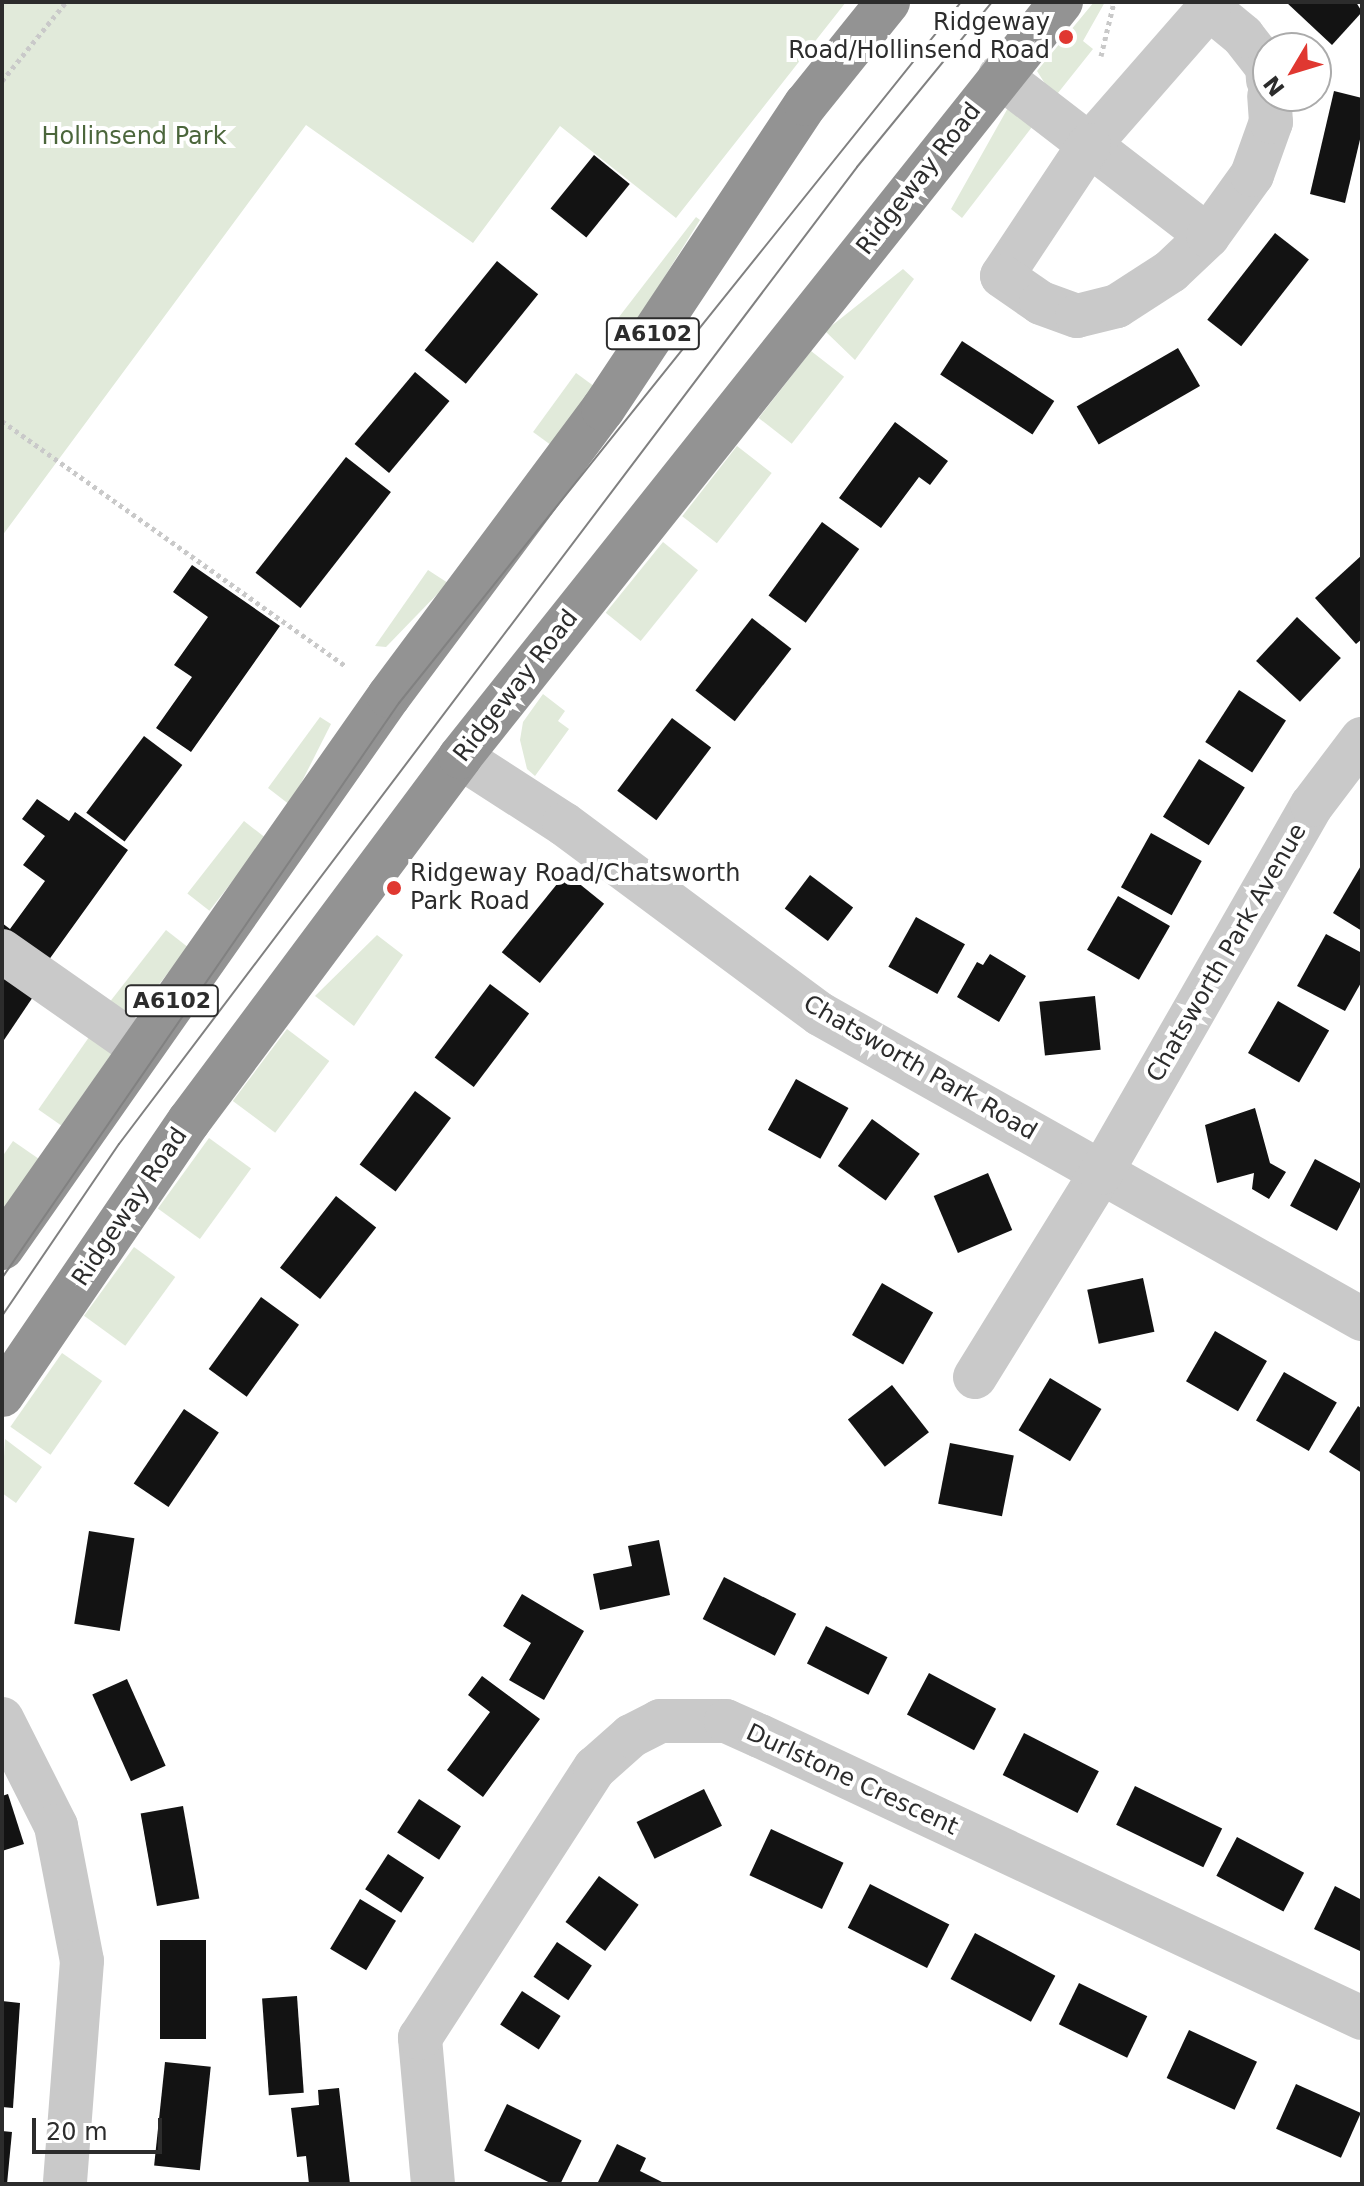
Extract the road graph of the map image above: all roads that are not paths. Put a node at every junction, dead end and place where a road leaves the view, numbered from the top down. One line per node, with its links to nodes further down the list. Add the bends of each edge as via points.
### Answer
1 (888, 2): 11 (highway, A6102, via 806,104 603,409 414,662)
2 (1061, 2): 4 (highway, Ridgeway Road / A6102)
3 (1252, 48): 6 (street, via 1209,8)
4 (1000, 76): 6 (street); 9 (highway, Ridgeway Road / A6102)
5 (1270, 112): 7 (street, via 1252,175)
6 (1089, 145): 7 (street); 7 (street, via 1002,276 1041,303 1077,316 1117,306 1171,271)
7 (1208, 236)
8 (1362, 739): 12 (street, Chatsworth Park Avenue, via 1312,805)
9 (460, 757): 12 (street, Chatsworth Park Road, via 564,824 820,1014); 16 (highway, Ridgeway Road / A6102, via 189,1121)
10 (2, 951): 11 (street)
11 (139, 1047): 13 (highway, A6102)
12 (1101, 1173): 14 (street, Chatsworth Park Road); 15 (street, Chatsworth Park Avenue)
13 (2, 1248)
14 (1362, 1319)
15 (975, 1377)
16 (2, 1395)
17 (2, 1719): 19 (street, via 56,1826 82,1961)
18 (1362, 2018): 20 (street, Durlstone Crescent, via 726,1721 660,1721 631,1736 595,1768 420,2038)
19 (65, 2184)
20 (433, 2184)

